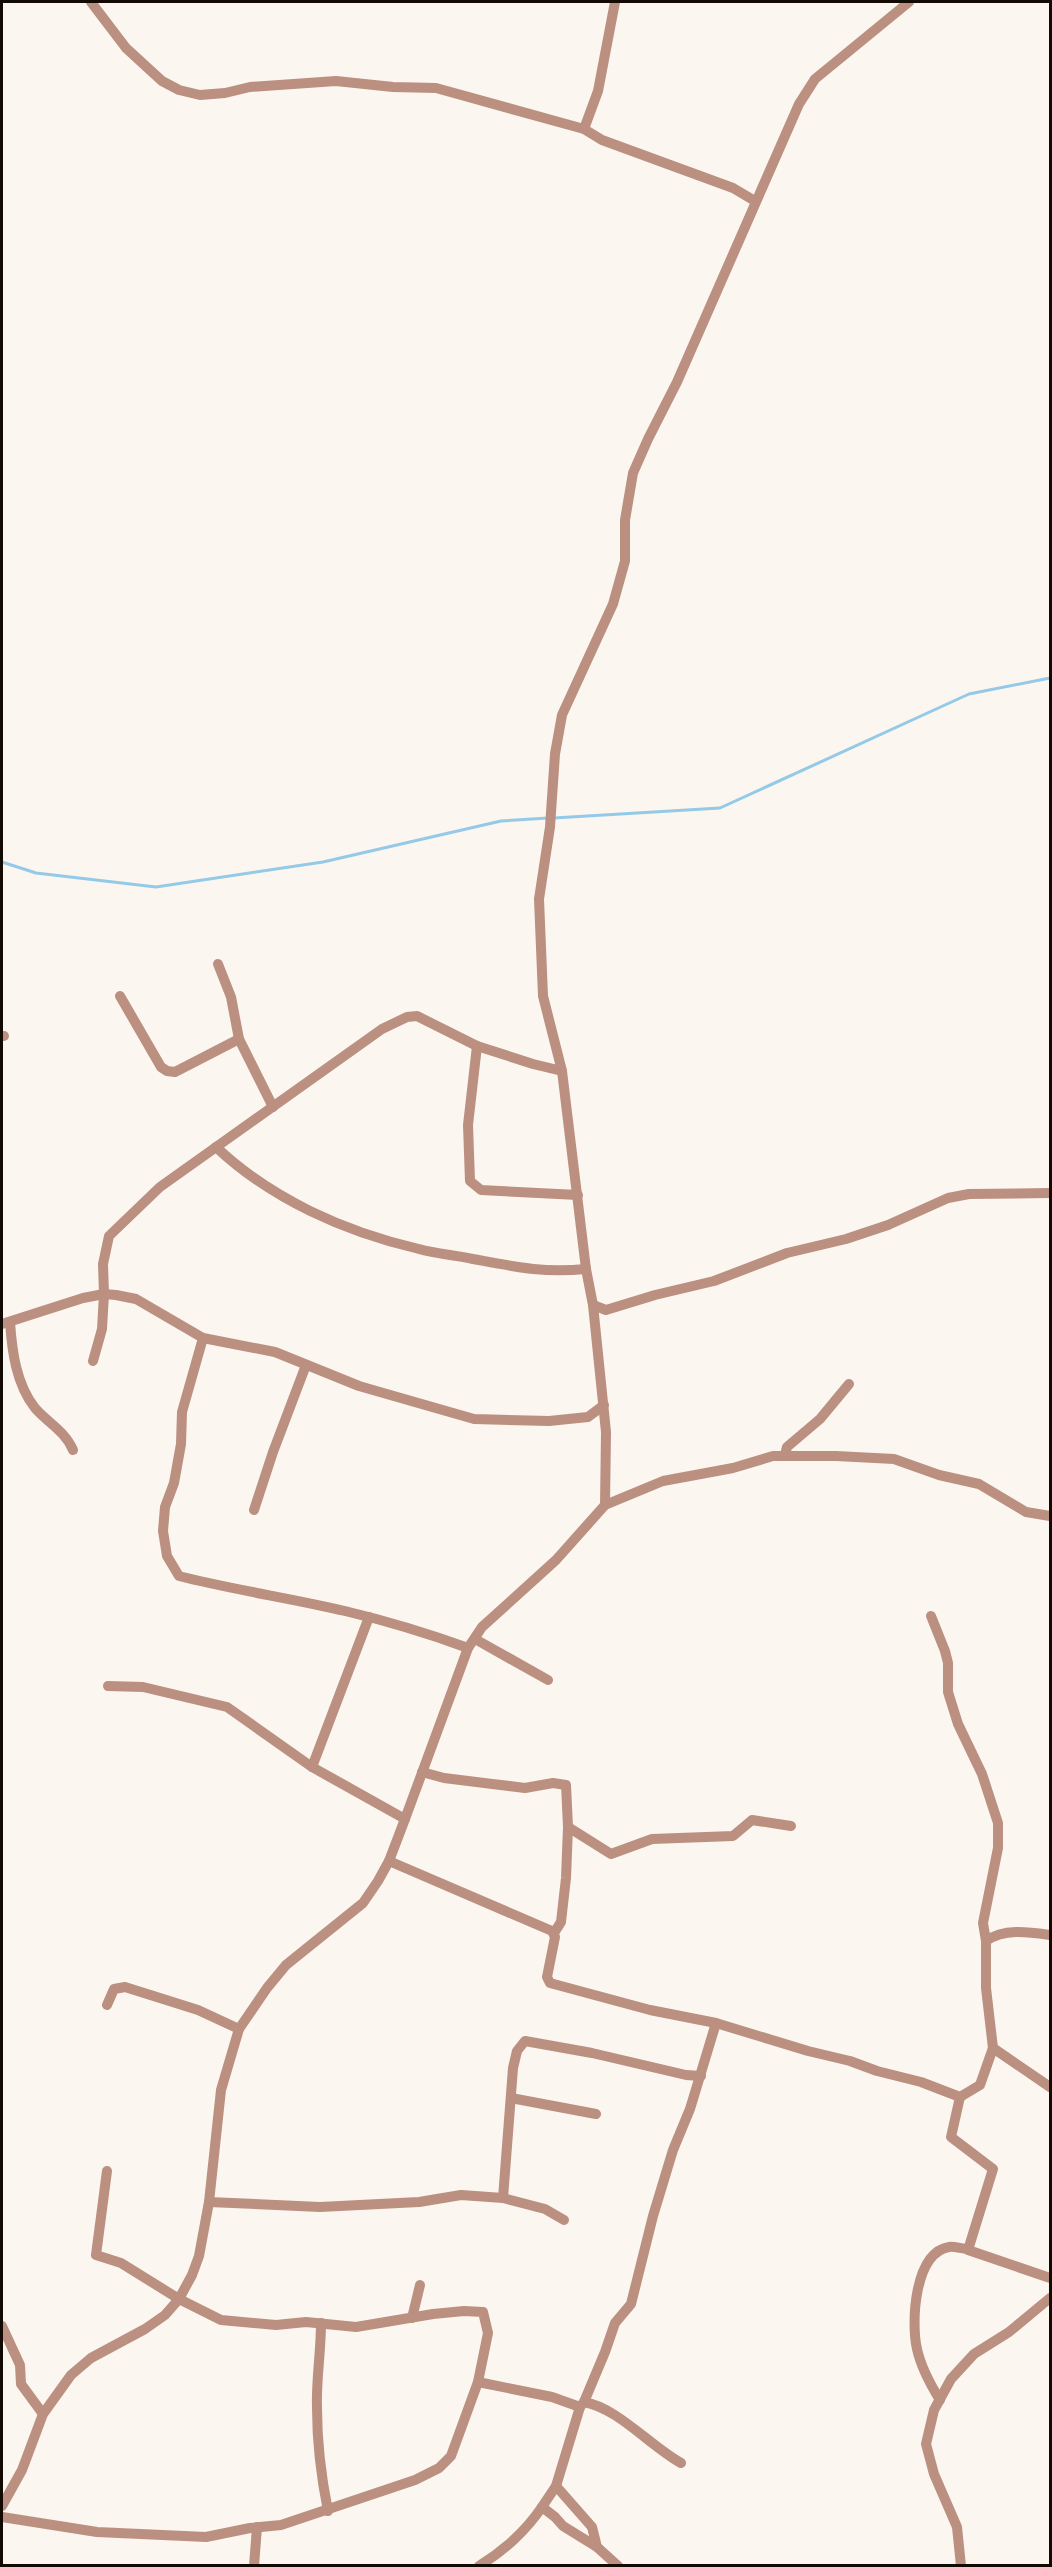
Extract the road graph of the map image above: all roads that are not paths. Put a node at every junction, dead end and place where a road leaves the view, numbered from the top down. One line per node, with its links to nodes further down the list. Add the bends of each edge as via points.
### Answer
1 (91, 2): 4 (street, via 126,48 162,81 179,90 200,95 336,81 436,88)
2 (615, 2): 4 (street, via 598,91)
3 (909, 2): 5 (street, via 815,79 798,104)
4 (584, 129): 5 (street, via 602,140 733,188)
5 (754, 201): 10 (street, via 633,474 625,520 625,561 613,604 562,715 539,899 543,996)
6 (218, 964): 8 (street, via 231,997)
7 (120, 996): 8 (street, via 167,1071 175,1072)
8 (239, 1039): 11 (street)
9 (477, 1046): 10 (street); 11 (street, via 429,1020 406,1017 382,1029); 14 (street, via 468,1125 470,1181 481,1190)
10 (562, 1071): 14 (street)
11 (273, 1107): 12 (street)
12 (216, 1147): 15 (street, via 264,1186 305,1209 378,1236 418,1249 530,1270); 16 (street, via 160,1187 109,1236 103,1264)
13 (1050, 1193): 18 (street, via 948,1198 846,1239 814,1245 714,1281)
14 (578, 1195): 15 (street)
15 (586, 1269): 17 (street)
16 (105, 1294): 19 (street); 21 (street, via 136,1299); 22 (street, via 102,1329)
17 (593, 1305): 18 (street); 20 (street)
18 (606, 1310): 20 (street)
19 (6, 1323): 28 (street, via 23,1388 34,1407 60,1430)
20 (596, 1329): 25 (street)
21 (203, 1338): 23 (street, via 275,1352); 34 (street, via 182,1412 181,1444 165,1507 167,1556 178,1576)
22 (93, 1361)
23 (306, 1365): 26 (street, via 359,1386 474,1419 549,1421); 31 (street)
24 (849, 1384): 29 (street, via 820,1419 788,1447)
25 (604, 1406): 26 (street); 27 (street)
26 (588, 1417): 27 (street)
27 (606, 1432): 30 (street)
28 (72, 1450)
29 (785, 1455): 30 (street, via 663,1481); 32 (street, via 894,1459 979,1484 1026,1512)
30 (605, 1505): 35 (street, via 556,1560 489,1620)
31 (254, 1510)
32 (1050, 1516)
33 (931, 1616): 46 (street, via 945,1651 948,1692 958,1724 982,1774 998,1823 998,1848 983,1923)
34 (369, 1617): 35 (street); 38 (street)
35 (471, 1643): 36 (street); 39 (street)
36 (548, 1680)
37 (108, 1686): 38 (street, via 143,1687 227,1707)
38 (312, 1767): 40 (street)
39 (422, 1772): 40 (street); 42 (street, via 525,1788 566,1785)
40 (405, 1819): 43 (street)
41 (791, 1826): 42 (street, via 752,1820 733,1836 652,1839 611,1854)
42 (568, 1827): 44 (street, via 561,1922)
43 (389, 1861): 44 (street); 49 (street, via 363,1903 286,1965)
44 (554, 1933): 48 (street, via 547,1977 550,1983)
45 (1050, 1935): 46 (street, via 1004,1933)
46 (986, 1941): 50 (street, via 986,1988)
47 (107, 2005): 49 (street, via 114,1989 126,1987 198,2010)
48 (716, 2023): 51 (street); 54 (street, via 921,2082)
49 (239, 2029): 58 (street, via 221,2090)
50 (993, 2048): 52 (street); 54 (street, via 980,2085)
51 (701, 2076): 53 (street, via 525,2041 517,2051); 70 (street, via 673,2150 631,2304 615,2323)
52 (1050, 2087)
53 (511, 2097): 55 (street); 57 (street)
54 (960, 2097): 60 (street, via 951,2137 993,2169)
55 (596, 2114)
56 (107, 2171): 64 (street, via 96,2255 121,2263)
57 (503, 2198): 58 (street, via 461,2195 419,2202 320,2207); 59 (street, via 546,2209)
58 (209, 2202): 64 (street, via 199,2256)
59 (564, 2220)
60 (968, 2249): 61 (street); 69 (street, via 949,2247 937,2253 921,2277 917,2295 917,2349)
61 (1050, 2278)
62 (420, 2285): 65 (street)
63 (1050, 2298): 69 (street, via 974,2354 951,2379)
64 (178, 2299): 66 (street, via 221,2320); 71 (street, via 165,2315 145,2329 80,2366)
65 (412, 2318): 66 (street, via 356,2327); 68 (street, via 483,2312 488,2333)
66 (321, 2324): 76 (street, via 316,2406 319,2471)
67 (2, 2326): 71 (street, via 20,2365 21,2384)
68 (478, 2382): 70 (street); 76 (street, via 451,2456 439,2468)
69 (940, 2400): 83 (street, via 926,2444 934,2474 957,2527)
70 (582, 2404): 72 (street, via 598,2404); 73 (street)
71 (43, 2414): 74 (street, via 22,2469)
72 (681, 2463)
73 (556, 2486): 75 (street); 79 (street, via 592,2527)
74 (2, 2506)
75 (542, 2507): 79 (street, via 563,2526); 81 (street, via 502,2551)
76 (328, 2511): 78 (street, via 280,2525)
77 (2, 2517): 78 (street, via 97,2532 206,2537)
78 (257, 2527): 80 (street)
79 (597, 2547): 82 (street)
80 (254, 2565)
81 (479, 2565)
82 (618, 2565)
83 (961, 2565)

